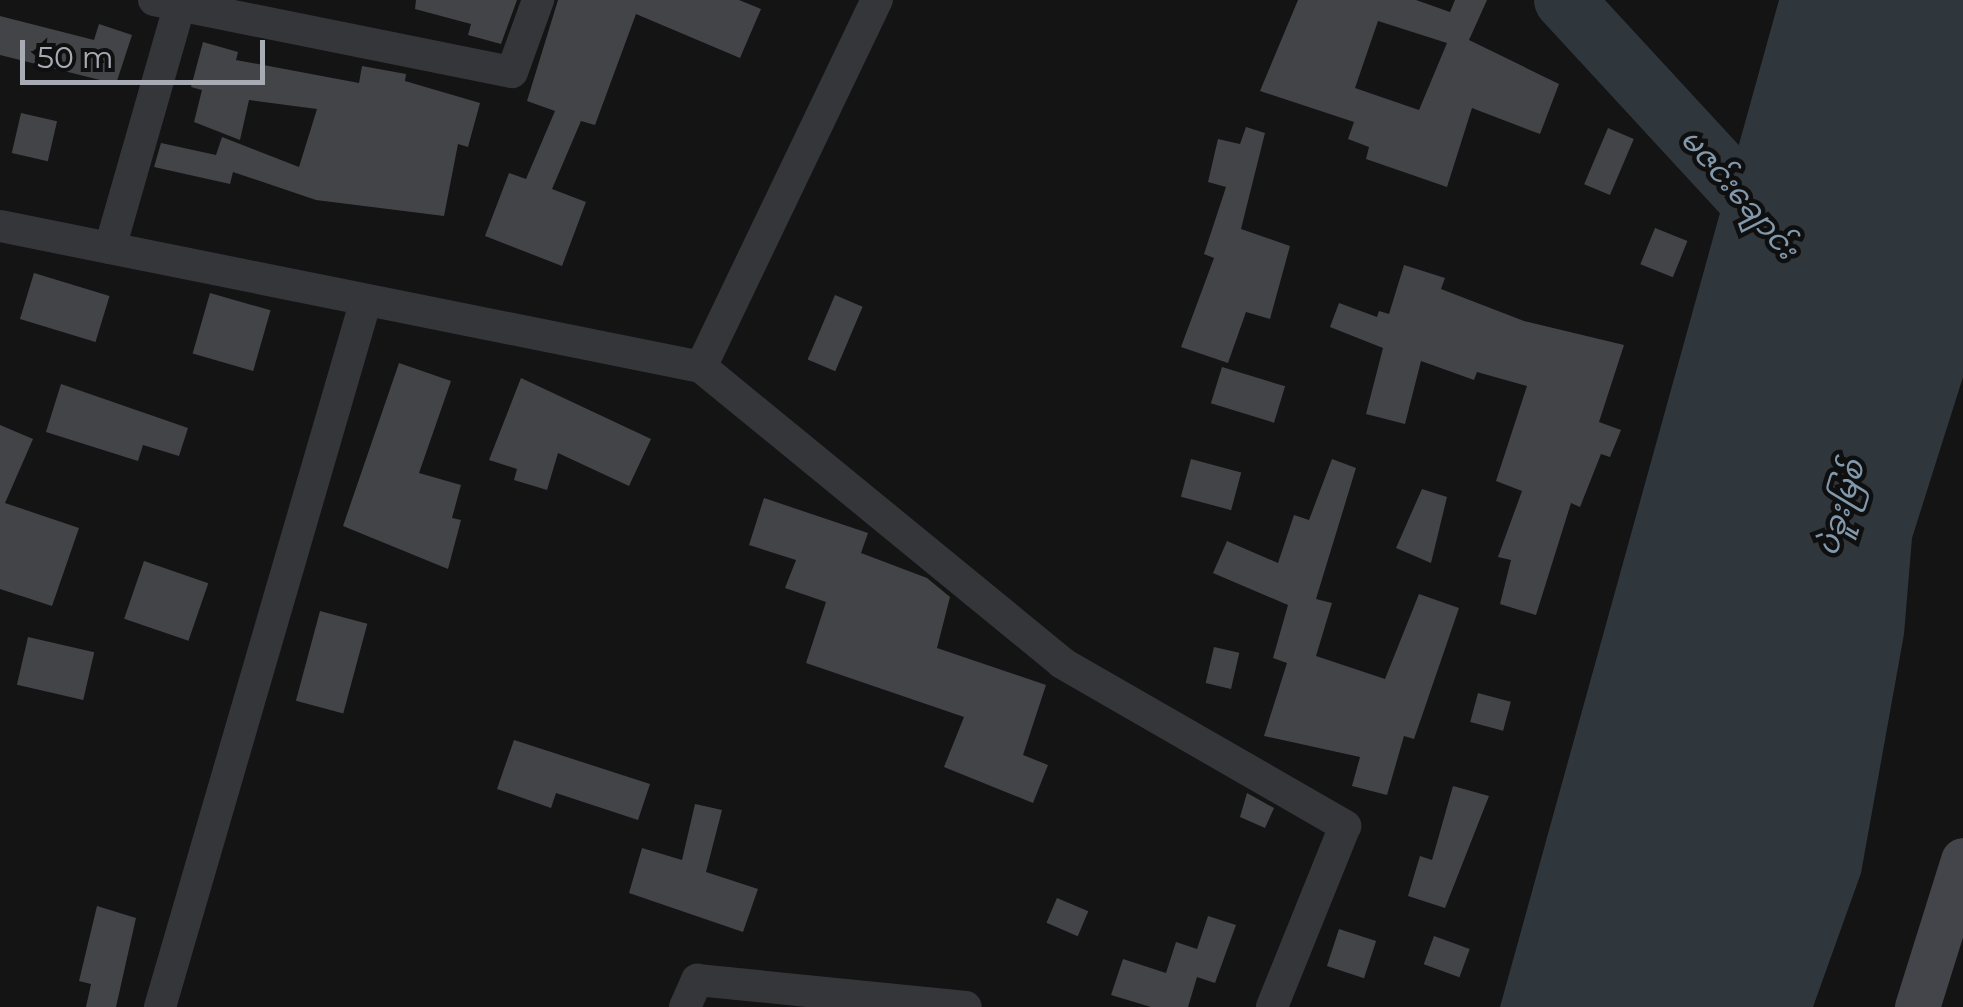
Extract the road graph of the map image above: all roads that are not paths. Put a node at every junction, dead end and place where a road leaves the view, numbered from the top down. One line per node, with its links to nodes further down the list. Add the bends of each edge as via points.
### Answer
1 (538, 0): 3 (street, via 512,72)
2 (878, 0): 7 (street)
3 (172, 2): 5 (street)
4 (0, 226): 5 (street)
5 (110, 248): 6 (street)
6 (366, 300): 7 (street); 9 (street)
7 (701, 367): 12 (street, via 1062,663 1345,826)
8 (1963, 860): 13 (street)
9 (160, 1007)
10 (685, 1007): 11 (street, via 696,980)
11 (966, 1007)
12 (1272, 1007)
13 (1917, 1007)

